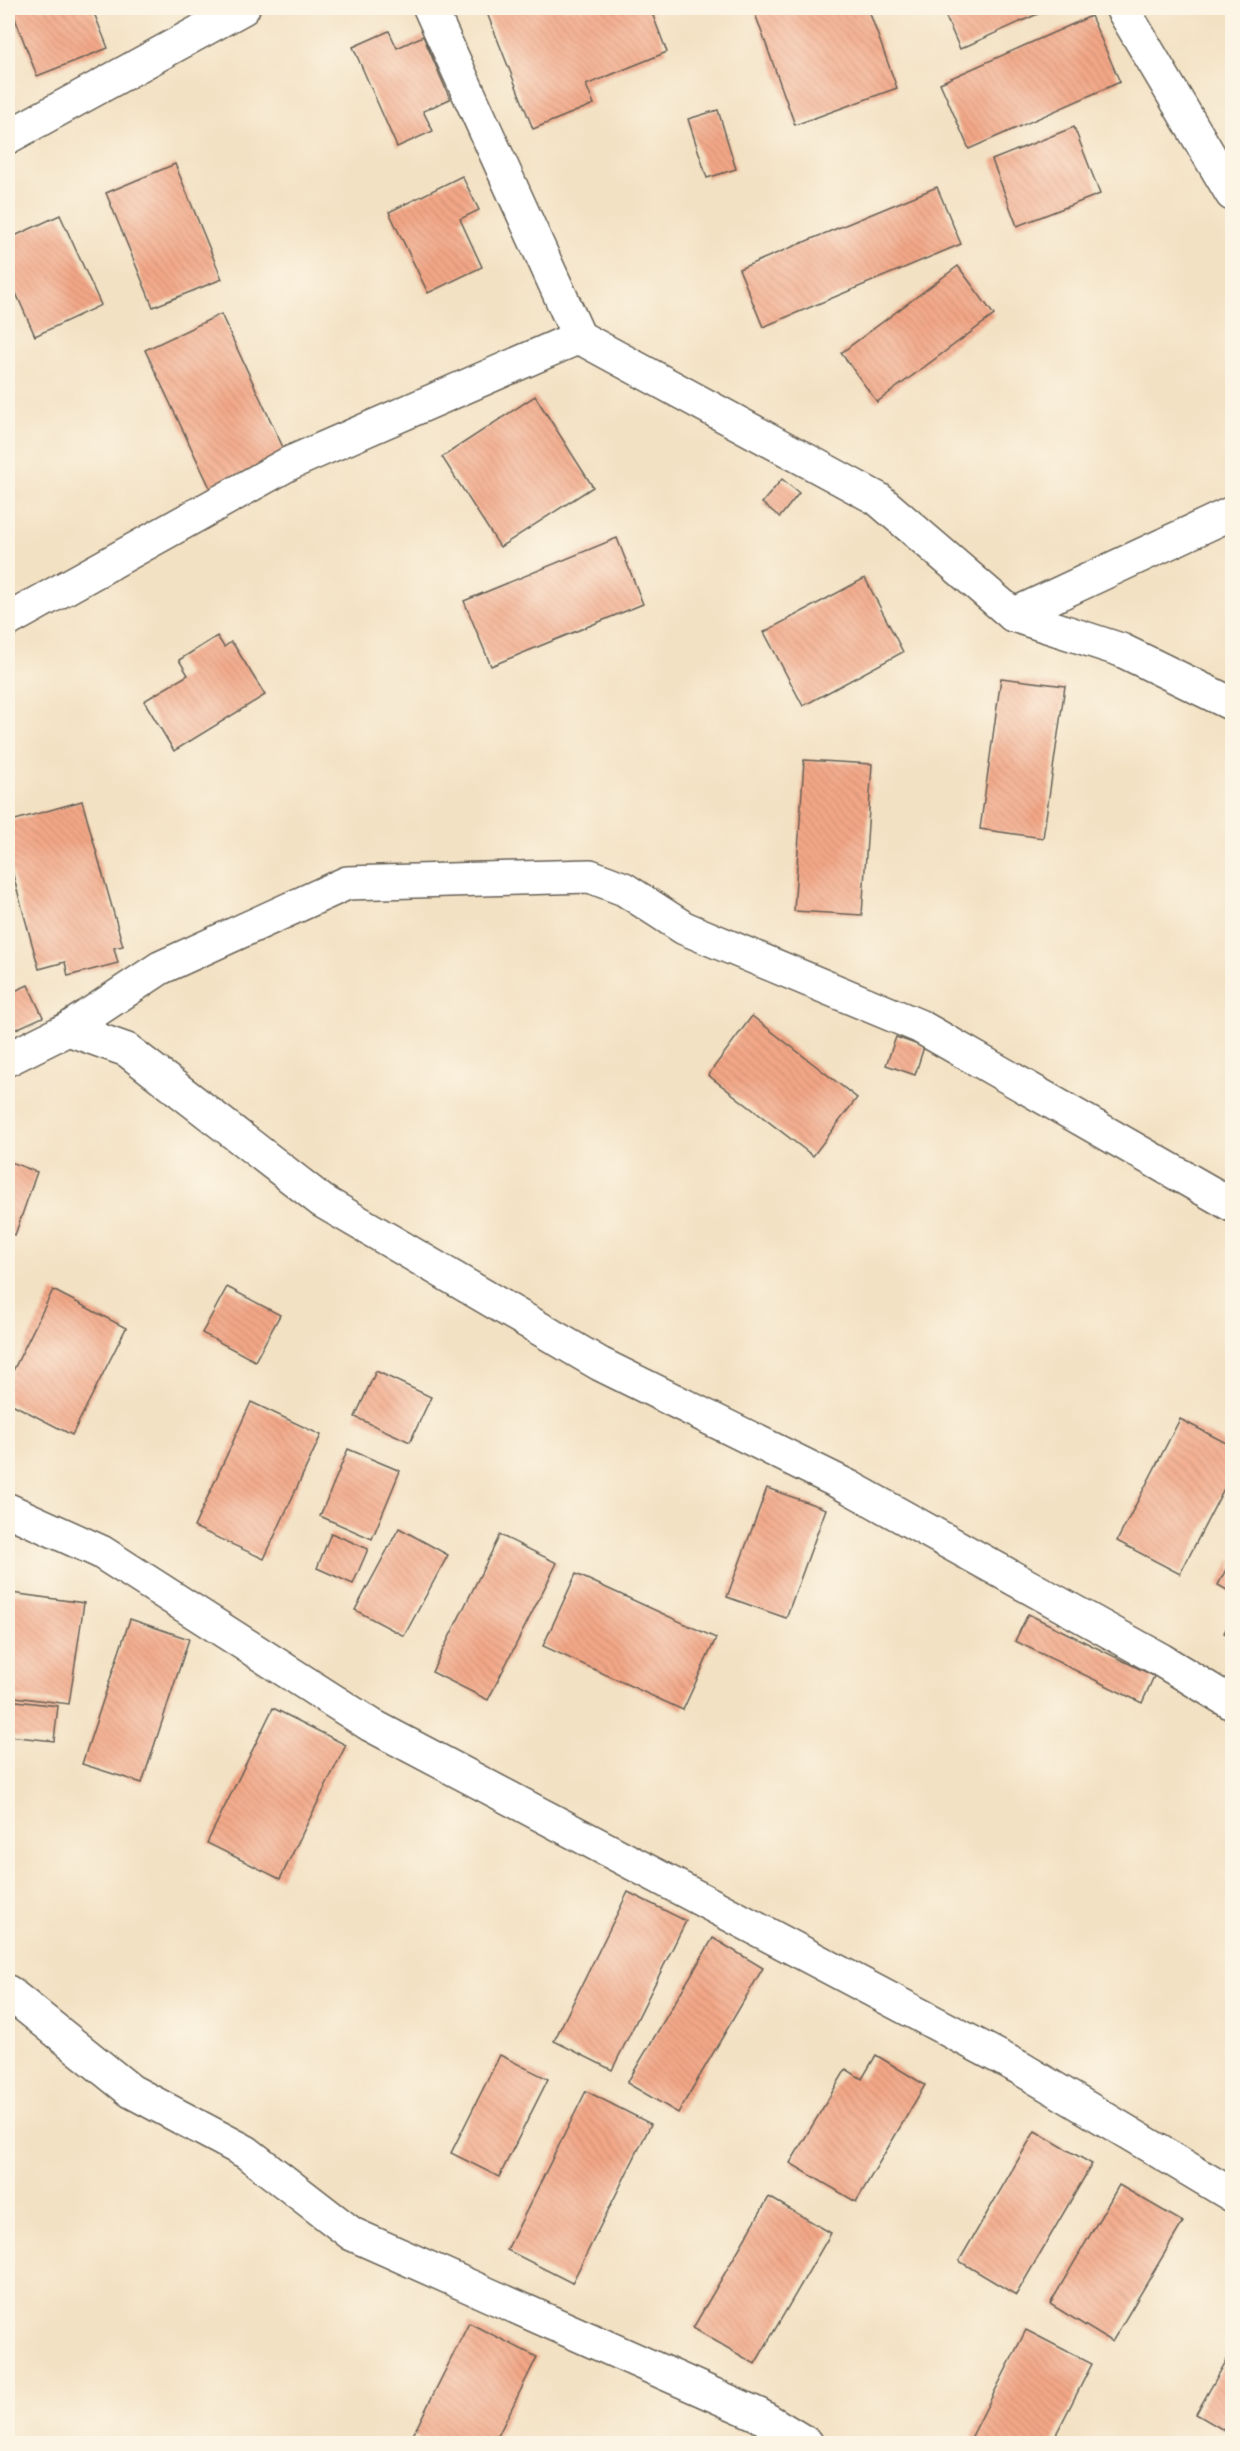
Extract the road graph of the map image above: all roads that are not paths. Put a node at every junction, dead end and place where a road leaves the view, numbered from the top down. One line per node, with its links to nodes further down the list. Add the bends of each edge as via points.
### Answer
1 (243, 8): 4 (street)
2 (430, 8): 6 (street)
3 (1122, 8): 5 (street)
4 (8, 137)
5 (1233, 194)
6 (579, 337): 8 (street, via 878,499); 9 (street, via 290,463)
7 (1233, 513): 8 (street)
8 (1013, 615): 10 (street, via 1121,650)
9 (8, 620)
10 (1233, 704)
11 (68, 1029): 12 (street); 13 (street, via 160,968 347,883 590,876 624,889 684,928 919,1026); 15 (street, via 127,1050 322,1201 600,1364 849,1487)
12 (8, 1059)
13 (1233, 1205)
14 (8, 1510): 17 (street, via 101,1552 371,1725 1020,2068)
15 (1233, 1703)
16 (8, 1992): 18 (street, via 131,2091 246,2152 352,2234 759,2415)
17 (1233, 2195)
18 (807, 2444)

